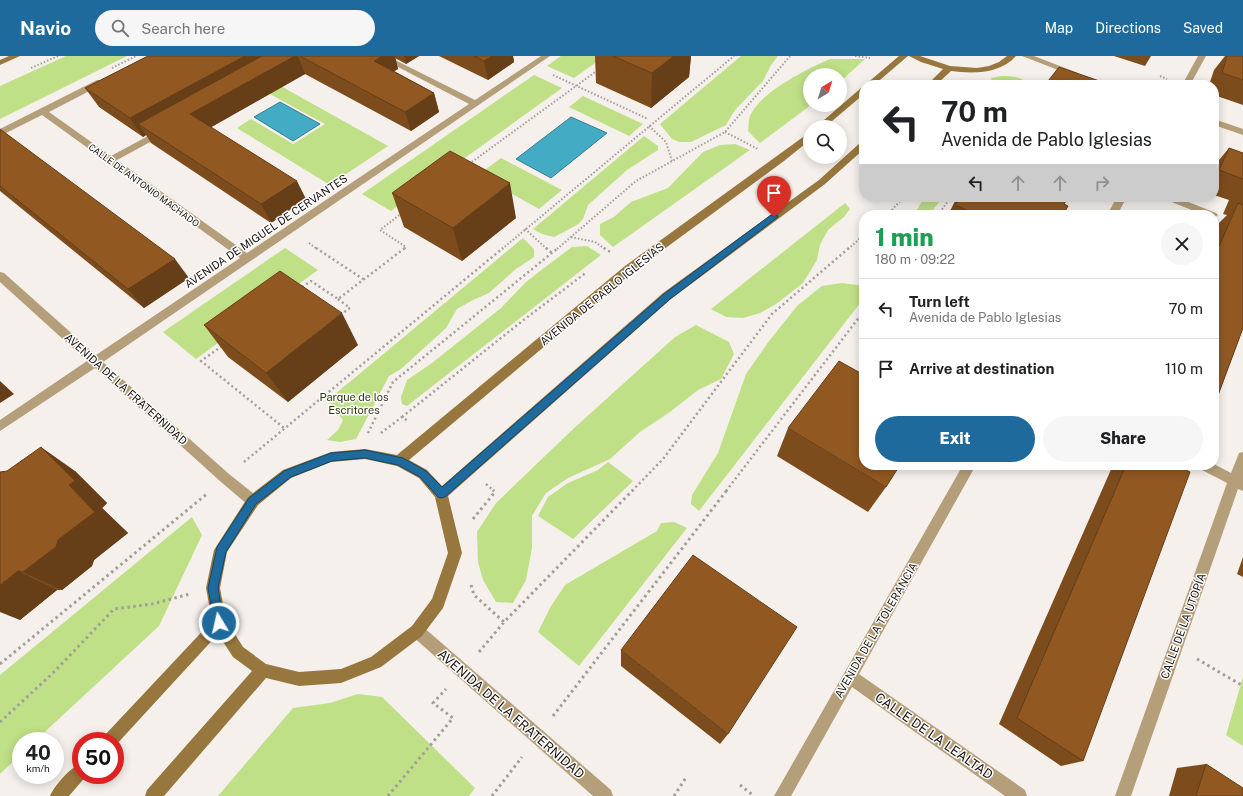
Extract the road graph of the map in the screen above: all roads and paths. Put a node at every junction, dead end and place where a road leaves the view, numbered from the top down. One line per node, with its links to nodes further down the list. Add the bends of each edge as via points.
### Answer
1 (16, 56): 10 (main road)
2 (381, 56): 21 (street)
3 (546, 56): 21 (street, AVENIDA DE MIGUEL DE CERVANTES)
4 (734, 56): 27 (path)
5 (904, 56): 16 (main road)
6 (913, 56): 11 (main road, via 927,63)
7 (1012, 56): 11 (main road, via 1008,61 994,67 976,70)
8 (1026, 56): 14 (street)
9 (1202, 56): 18 (street)
10 (0, 63)
11 (949, 68): 17 (main road)
12 (600, 69): 19 (path)
13 (548, 73): 19 (path)
14 (1081, 75)
15 (111, 77): 22 (street)
16 (876, 80)
17 (936, 80)
18 (1189, 80)
19 (577, 86): 23 (path); 36 (path)
20 (859, 94): 24 (main road)
21 (475, 104): 43 (street, AVENIDA DE MIGUEL DE CERVANTES)
22 (42, 111): 30 (street); 34 (street, CALLE DE ANTONIO MACHADO)
23 (648, 119)
24 (828, 120)
25 (1219, 124): 29 (street)
26 (173, 126): 34 (street)
27 (649, 126): 35 (path, via 666,142); 42 (path)
28 (725, 132): 33 (path)
29 (1243, 132)
30 (0, 133)
31 (803, 141): 60 (main road, AVENIDA DE PABLO IGLESIAS, via 781,160 629,270)
32 (859, 149): 65 (main road, via 822,182 667,296)
33 (761, 150)
34 (110, 160): 48 (street, CALLE DE ANTONIO MACHADO)
35 (672, 161)
36 (465, 168)
37 (899, 202): 39 (path)
38 (1181, 202): 40 (street)
39 (892, 210)
40 (1201, 210)
41 (404, 212): 50 (path, via 380,230 406,247)
42 (525, 229): 46 (path); 58 (path)
43 (289, 230): 48 (street, AVENIDA DE MIGUEL DE CERVANTES); 50 (path)
44 (571, 237): 47 (path, via 594,242)
45 (859, 239): 73 (path, via 772,314 663,459 504,622)
46 (552, 253)
47 (612, 253)
48 (247, 258): 56 (street, AVENIDA DE MIGUEL DE CERVANTES)
49 (0, 276): 56 (street, AVENIDA DE LA FRATERNIDAD)
50 (363, 279): 52 (path)
51 (299, 290): 52 (path, via 311,281)
52 (338, 299): 53 (path, via 350,308)
53 (338, 317)
54 (859, 318): 78 (path)
55 (225, 343): 58 (path, via 201,361)
56 (96, 361): 57 (street, AVENIDA DE MIGUEL DE CERVANTES); 63 (street, AVENIDA DE LA FRATERNIDAD)
57 (0, 426)
58 (284, 428): 63 (path)
59 (1243, 457): 64 (street, CALLE DE LA UTOPÍA)
60 (399, 461): 65 (main road, via 423,474); 66 (main road, via 365,454 331,457 287,474)
61 (967, 470): 74 (street, AVENIDA DE LA TOLERANCIA)
62 (1214, 470): 64 (street)
63 (225, 478): 66 (street, AVENIDA DE LA FRATERNIDAD); 71 (path)
64 (1239, 483): 70 (street, CALLE DE LA UTOPÍA)
65 (441, 494): 69 (main road, via 455,553 438,603)
66 (253, 501): 67 (main road, via 221,550)
67 (213, 588): 68 (main road); 76 (path, via 152,604 114,609 53,673)
68 (219, 623): 72 (main road, via 238,652); 77 (main road)
69 (417, 631): 72 (main road, via 376,662 341,676 299,679); 73 (street, AVENIDA DE LA FRATERNIDAD)
70 (1176, 647): 75 (path); 91 (street, CALLE DE LA UTOPÍA)
71 (0, 664)
72 (263, 670): 83 (main road)
73 (462, 671): 78 (street, AVENIDA DE LA FRATERNIDAD); 84 (path, via 433,703 453,718)
74 (850, 677): 89 (street, AVENIDA DE LA TOLERANCIA); 90 (street, CALLE DE LA LEALTAD)
75 (1243, 686)
76 (0, 722)
77 (117, 732)
78 (538, 737): 85 (path); 86 (street, AVENIDA DE LA FRATERNIDAD)
79 (687, 776): 87 (path)
80 (72, 781): 82 (main road)
81 (740, 785): 88 (path)
82 (58, 796)
83 (153, 796)
84 (388, 796)
85 (492, 796)
86 (605, 796)
87 (674, 796)
88 (754, 796)
89 (782, 796)
90 (1019, 796)
91 (1123, 796)

